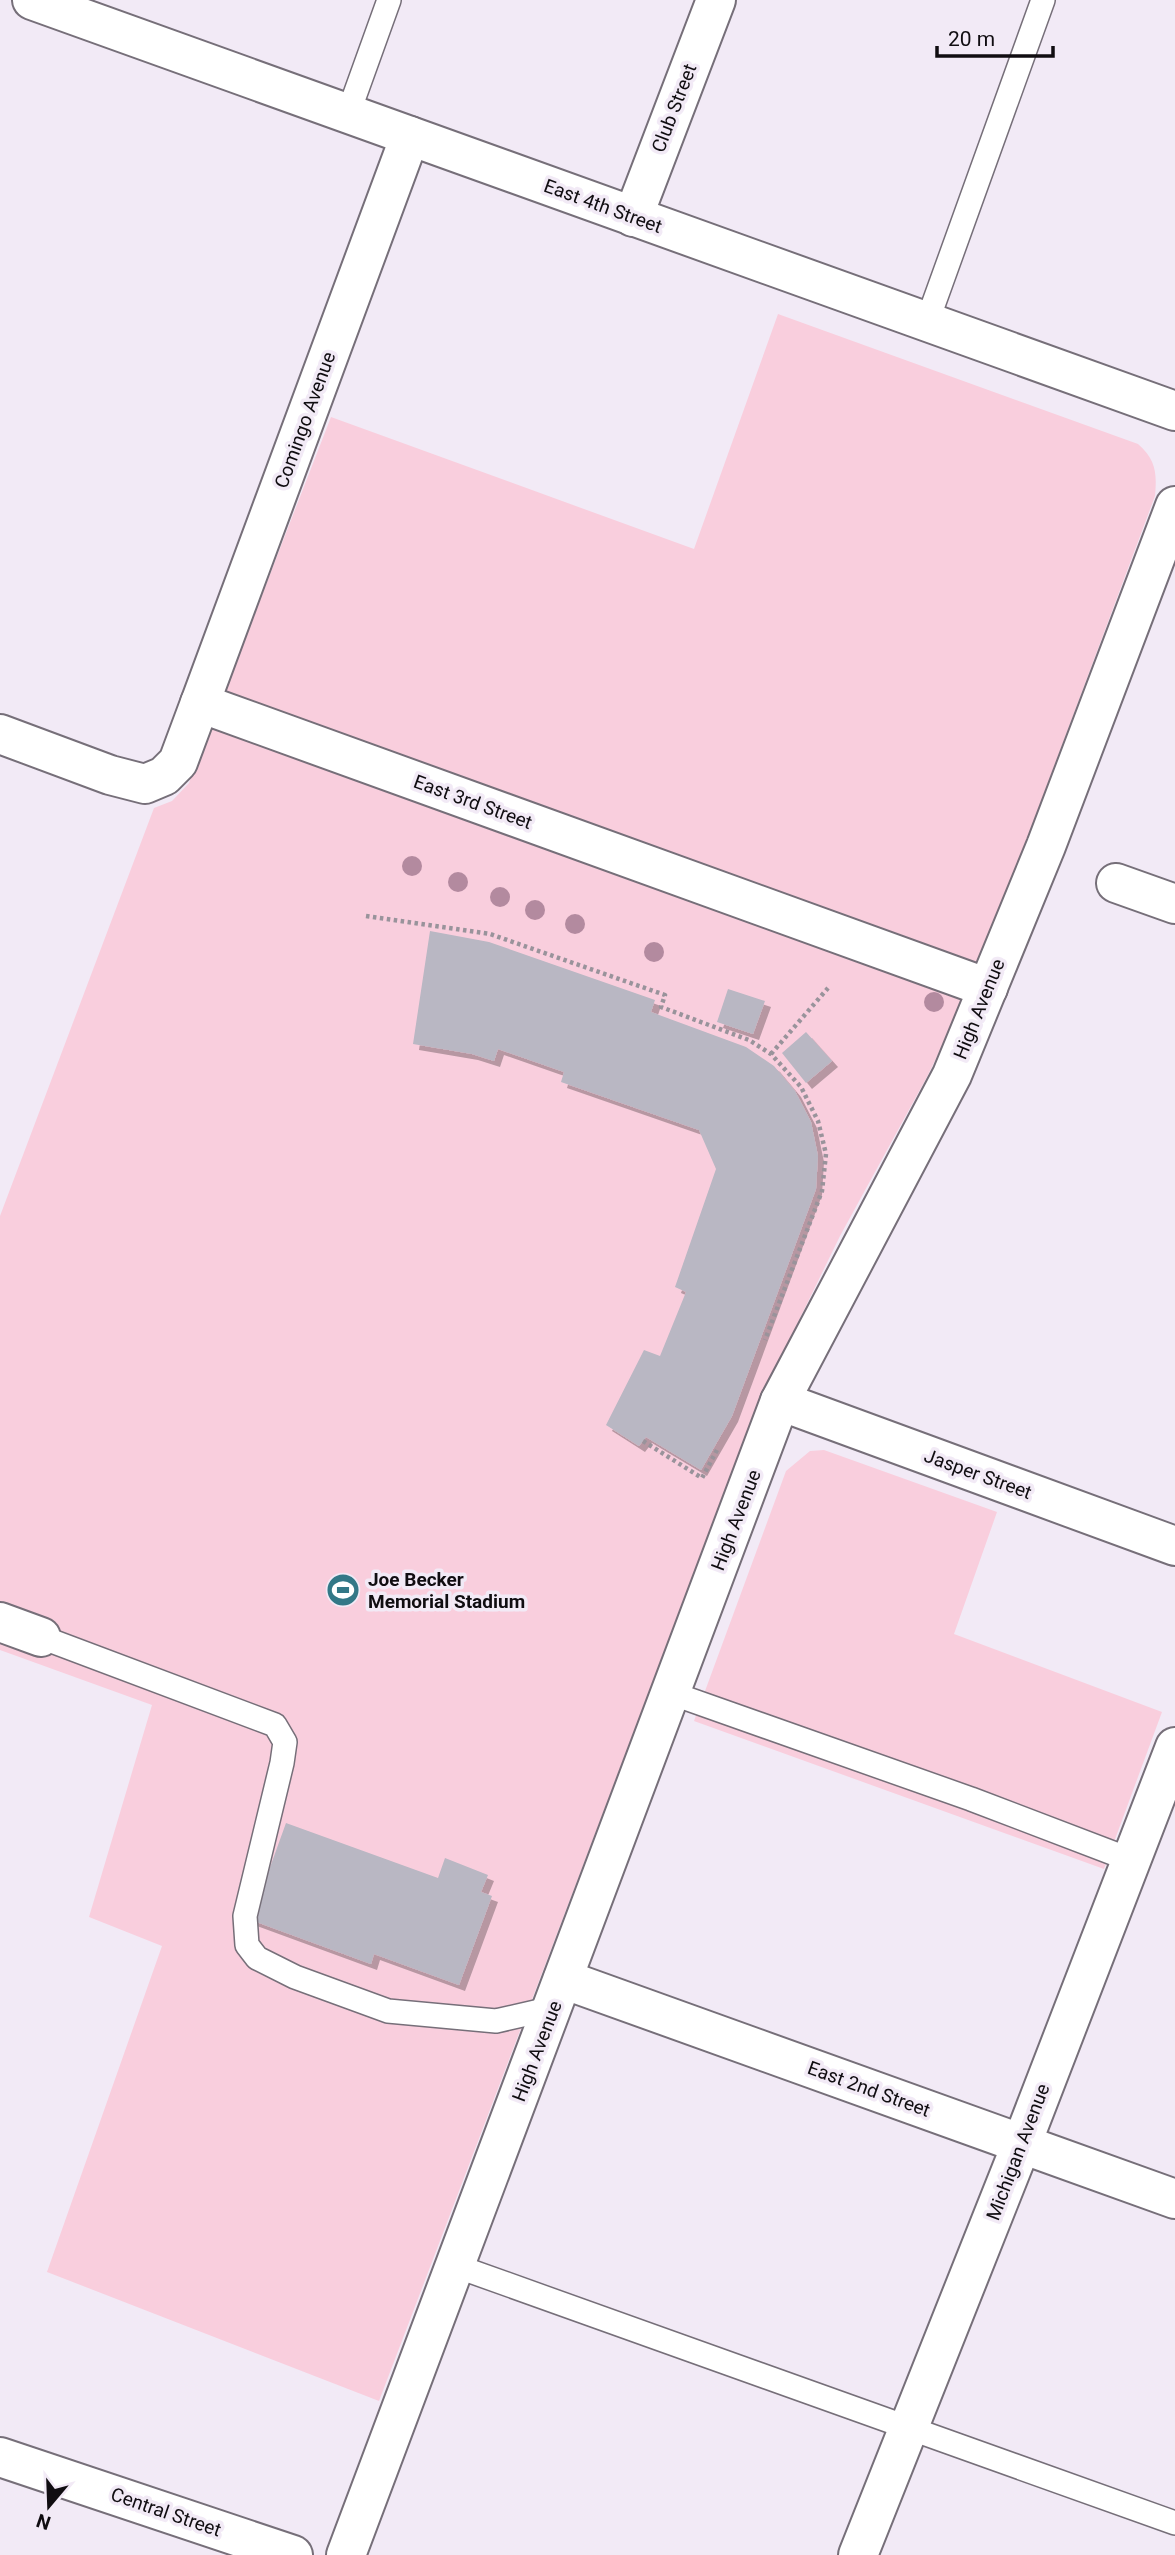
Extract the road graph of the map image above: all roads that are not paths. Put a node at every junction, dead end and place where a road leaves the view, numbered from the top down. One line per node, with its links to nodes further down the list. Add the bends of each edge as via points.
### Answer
1 (389, 0): 5 (lane)
2 (716, 0): 7 (street, Club Street)
3 (1043, 0): 8 (lane)
4 (55, 4): 5 (street, East 4th Street)
5 (348, 114): 6 (street, East 4th Street)
6 (410, 136): 7 (street, East 4th Street); 11 (street, Comingo Avenue)
7 (633, 217): 8 (street, East 4th Street)
8 (927, 322): 9 (street, East 4th Street)
9 (1175, 411)
10 (1175, 506): 15 (street, High Avenue)
11 (200, 703): 12 (street, via 178,762 164,776 145,784); 15 (street, East 3rd Street)
12 (0, 734)
13 (1116, 883): 14 (street)
14 (1175, 904)
15 (988, 988): 16 (street, High Avenue, via 952,1074)
16 (780, 1401): 17 (street, Jasper Street); 20 (street, High Avenue)
17 (1175, 1546)
18 (0, 1622): 19 (street)
19 (41, 1637): 23 (lane, via 275,1725 285,1742 282,1763 245,1916 247,1945 257,1958 388,2011 496,2021)
20 (671, 1693): 22 (lane); 23 (street, High Avenue)
21 (1175, 1747): 22 (street, Michigan Avenue)
22 (1131, 1860): 24 (street, Michigan Avenue)
23 (558, 1993): 24 (street, East 2nd Street); 26 (street, High Avenue)
24 (1022, 2144): 25 (street, East 2nd Street); 27 (street, Michigan Avenue)
25 (1175, 2199)
26 (456, 2266): 27 (lane); 31 (street, High Avenue)
27 (909, 2426): 29 (lane); 32 (street, Michigan Avenue)
28 (0, 2457): 30 (street, Central Street)
29 (1175, 2523)
30 (293, 2555)
31 (346, 2555)
32 (858, 2555)

